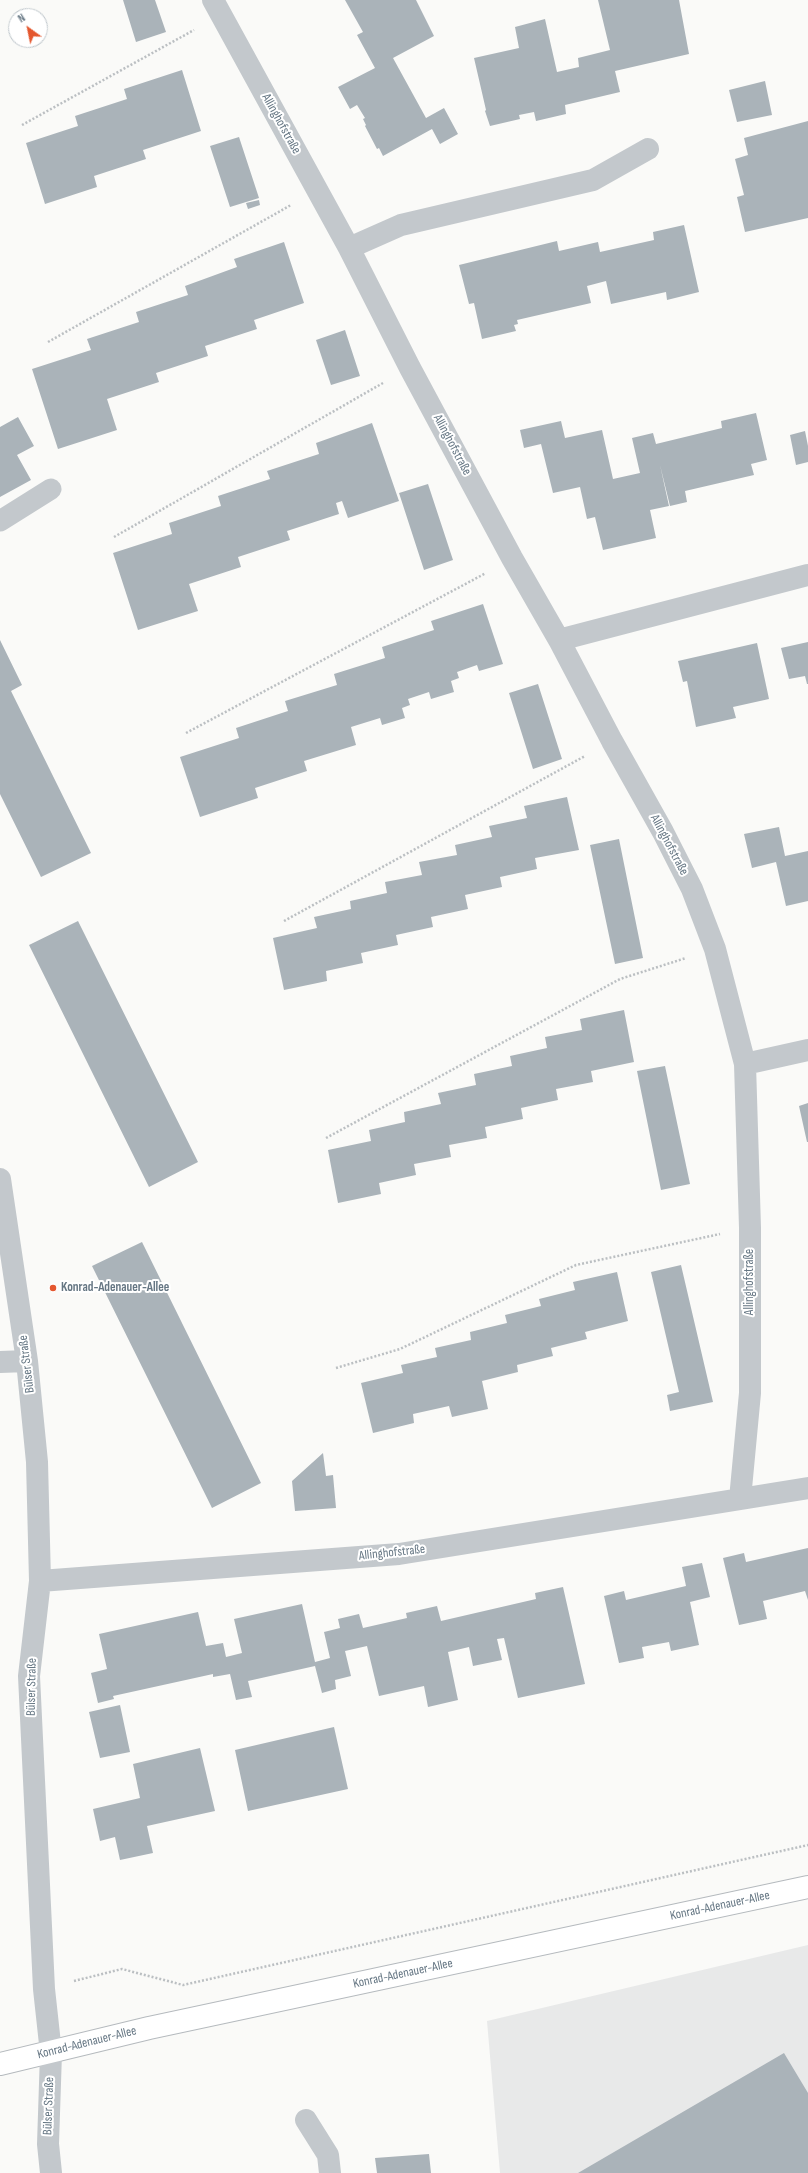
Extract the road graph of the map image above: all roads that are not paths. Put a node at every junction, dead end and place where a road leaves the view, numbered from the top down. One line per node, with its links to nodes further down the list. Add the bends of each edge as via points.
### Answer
1 (217, 7): 3 (street, Allinghofstraße)
2 (648, 149): 3 (street, via 593,180 401,226)
3 (349, 248): 7 (street, Allinghofstraße, via 410,368)
4 (51, 490): 5 (lane)
5 (0, 521)
6 (808, 575): 7 (street)
7 (559, 640): 9 (street, Allinghofstraße, via 692,889 715,949)
8 (808, 1050): 9 (street)
9 (745, 1064): 14 (street, Allinghofstraße, via 750,1228 750,1393)
10 (0, 1179): 11 (street, Bülser Straße)
11 (27, 1361): 12 (street); 15 (street, Bülser Straße, via 37,1462)
12 (0, 1362)
13 (808, 1488): 14 (street, Allinghofstraße)
14 (740, 1499): 15 (street, Allinghofstraße, via 399,1554)
15 (40, 1581): 17 (street, Bülser Straße, via 29,1676 44,1989)
16 (808, 1887): 17 (main road, Konrad-Adenauer-Allee)
17 (51, 2052): 18 (main road, Konrad-Adenauer-Allee); 20 (street, Bülser Straße, via 48,2144)
18 (0, 2064)
19 (306, 2120): 21 (street, via 328,2155)
20 (51, 2173)
21 (330, 2173)

